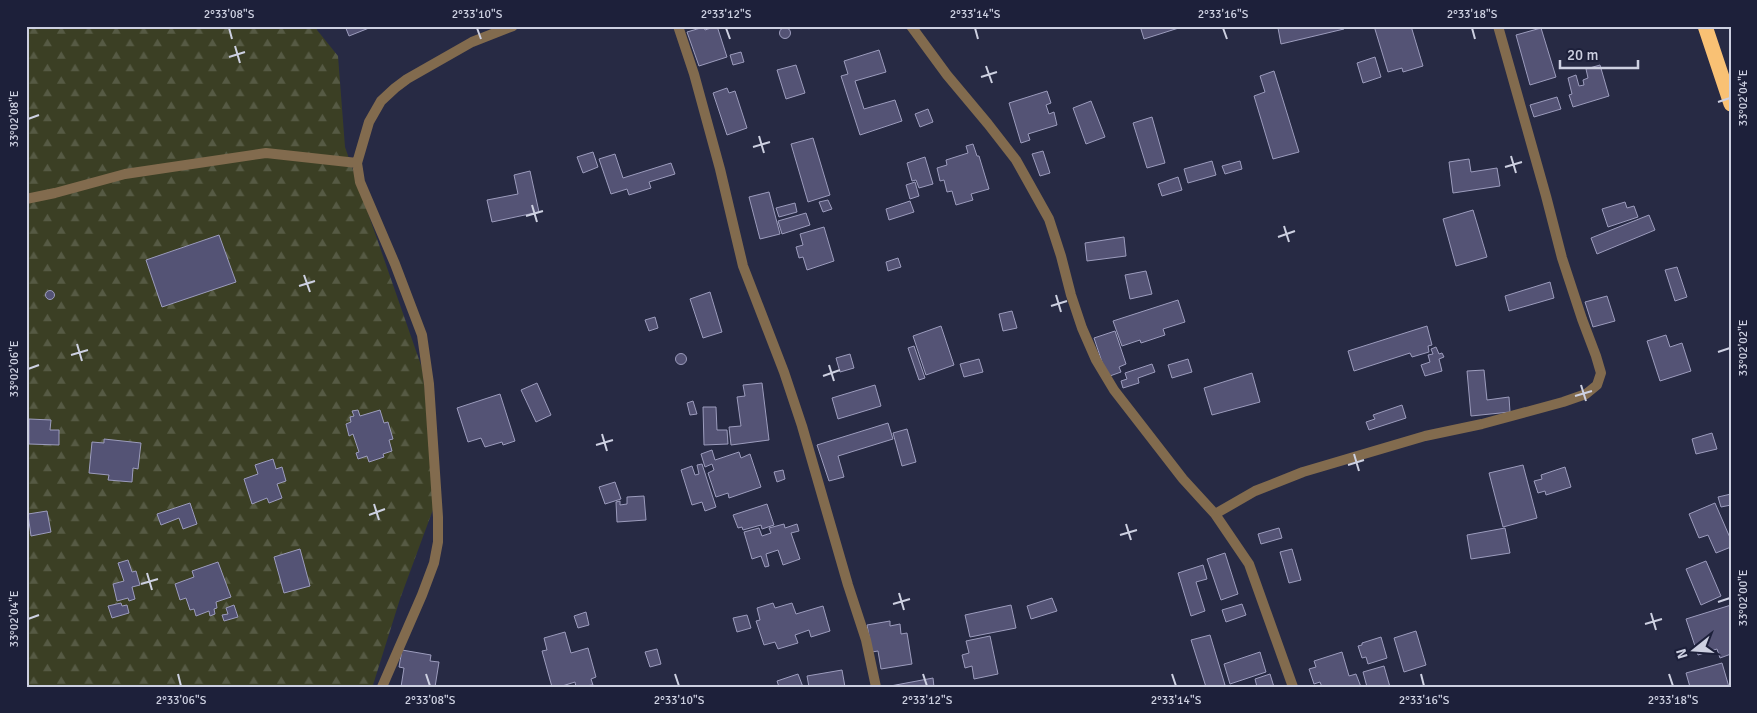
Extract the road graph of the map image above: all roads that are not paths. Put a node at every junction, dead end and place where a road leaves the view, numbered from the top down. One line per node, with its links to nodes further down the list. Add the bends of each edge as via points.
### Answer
1 (513, 26): 7 (street, via 472,42 395,88 381,101 369,122)
2 (678, 26): 11 (street, via 720,169 743,266 802,426 866,640)
3 (911, 26): 9 (street, via 1021,168 1049,219 1082,328 1114,390)
4 (1498, 26): 9 (street, via 1562,258 1601,373 1598,385 1586,394 1564,402 1425,436 1303,472 1255,491)
5 (1705, 26): 6 (highway)
6 (1731, 104)
7 (357, 163): 8 (street, via 266,153 125,174); 10 (street, via 360,182 422,335 429,384 438,517 434,563)
8 (26, 199)
9 (1215, 514): 12 (street, via 1249,564)
10 (382, 687)
11 (876, 687)
12 (1293, 687)

